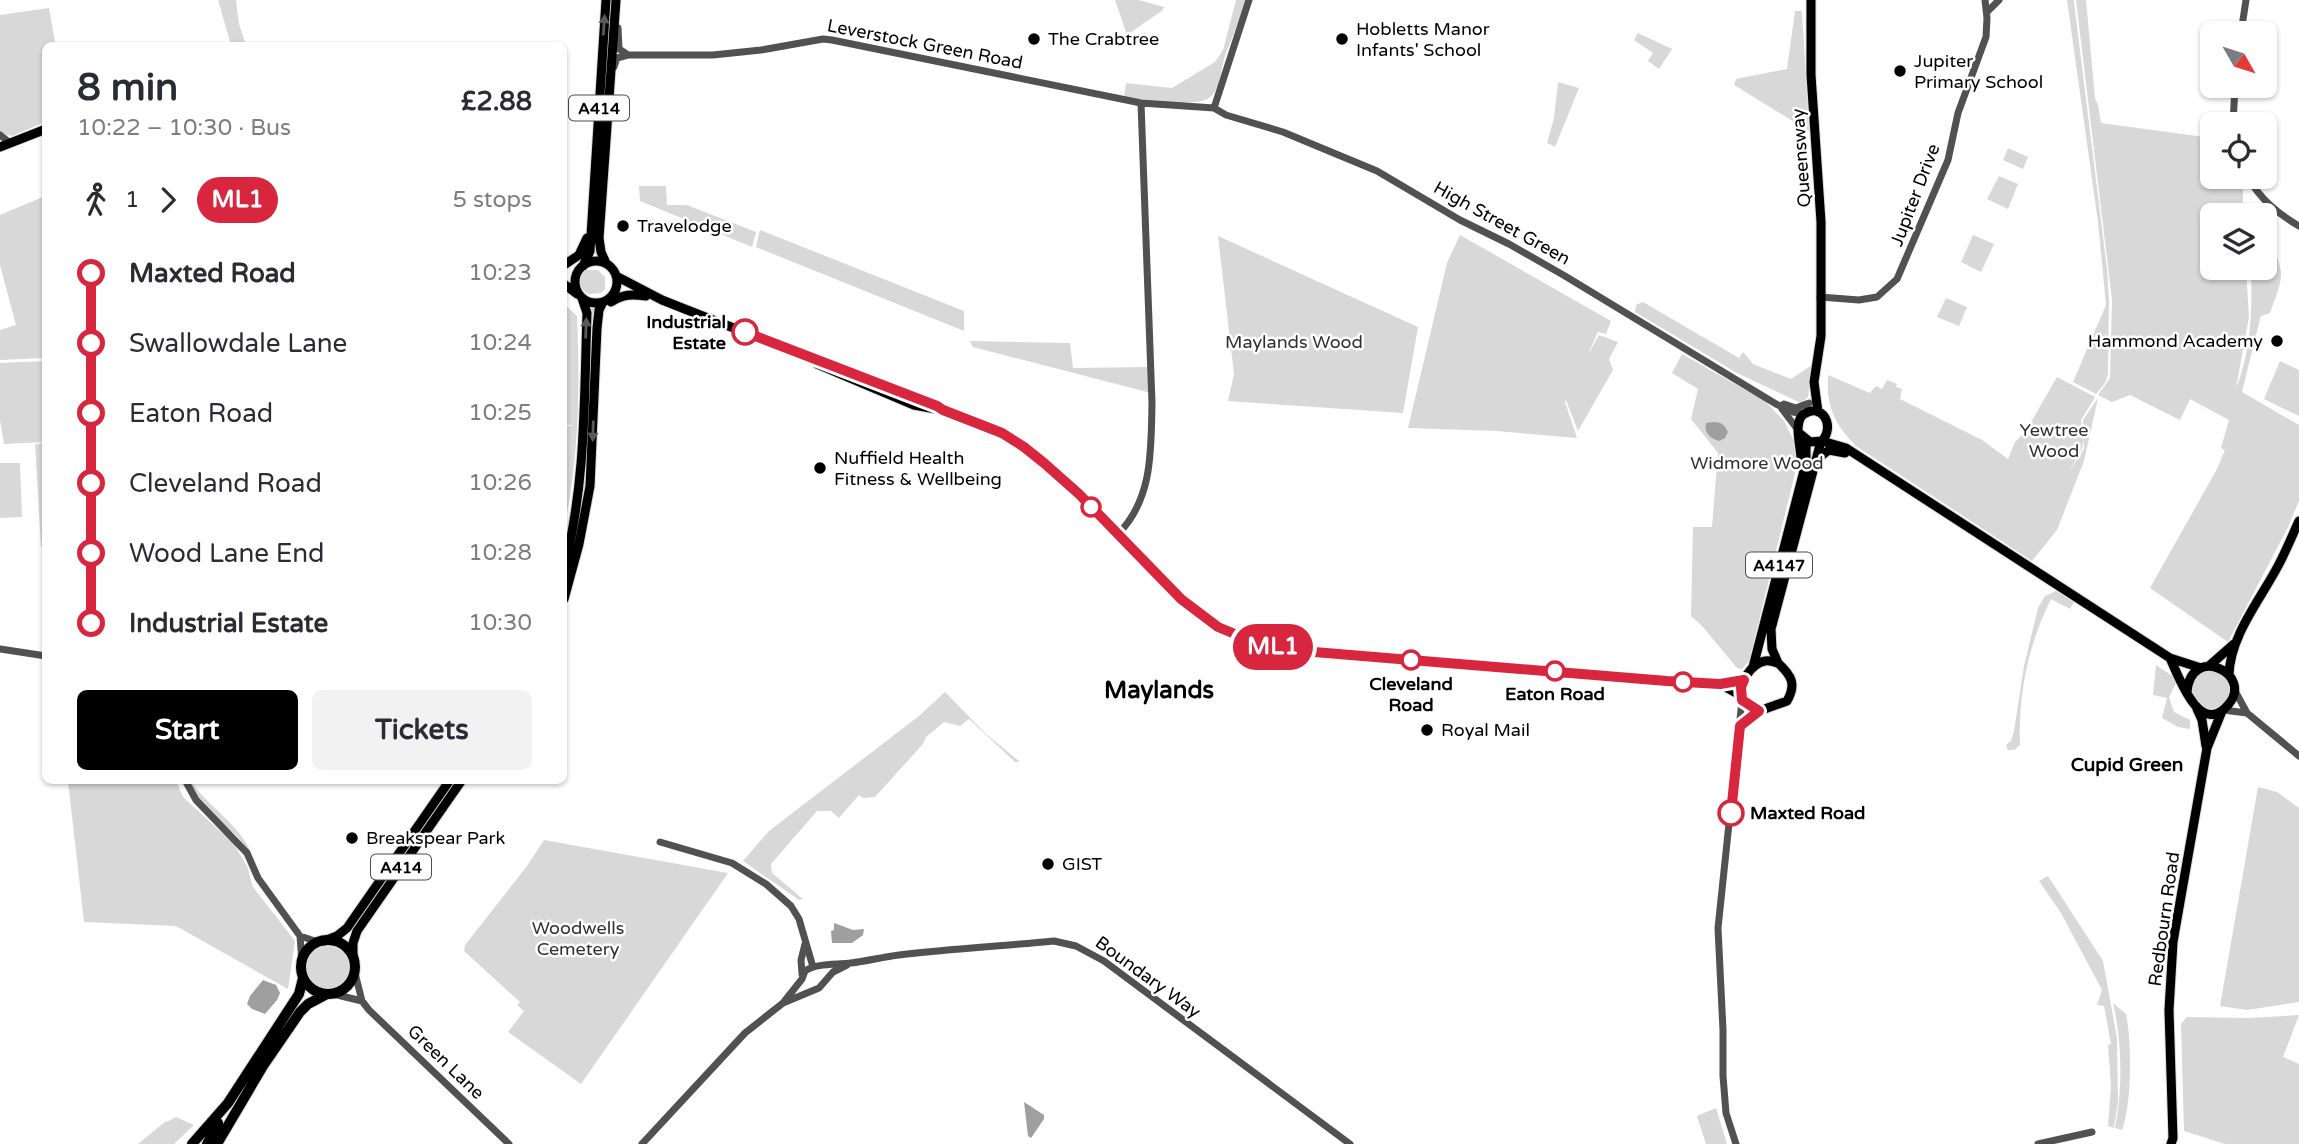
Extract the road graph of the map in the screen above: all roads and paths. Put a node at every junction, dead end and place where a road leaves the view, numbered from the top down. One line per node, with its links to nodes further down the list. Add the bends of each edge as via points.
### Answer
1 (606, 0): 12 (main road, A414, one-way to 1)
2 (616, 0): 10 (main road, A414)
3 (1250, 0): 14 (street)
4 (1811, 0): 31 (main road, Queensway)
5 (1985, 0): 8 (street, Jupiter Drive)
6 (1999, 0): 8 (street)
7 (2246, 0): 9 (street)
8 (1987, 12): 31 (street, Jupiter Drive, via 1986,37 1958,113 1948,160 1897,279 1877,297)
9 (2243, 21)
10 (616, 48): 11 (street); 12 (main road, A414)
11 (628, 55): 12 (street, via 615,62); 13 (street, Leverstock Green Road, via 713,55 823,39)
12 (606, 87): 20 (main road, A414); 23 (main road, A414, via 599,238)
13 (1141, 103): 14 (street, Leverstock Green Road); 53 (street, via 1152,434 1143,494)
14 (1214, 108): 39 (street, High Street Green, via 1377,171 1565,276)
15 (42, 131): 17 (main road)
16 (0, 135): 17 (street)
17 (10, 143): 18 (main road)
18 (0, 147)
19 (2256, 189): 21 (street, via 2277,213)
20 (591, 216): 22 (main road, via 582,250); 24 (main road, A414, via 590,251)
21 (2299, 226)
22 (567, 264)
23 (607, 264): 24 (main road, via 595,261); 26 (main road)
24 (580, 270): 25 (main road); 29 (main road, via 576,287)
25 (567, 274)
26 (616, 275): 28 (main road); 32 (main road)
27 (567, 286): 29 (main road)
28 (614, 293): 30 (main road, via 626,289); 33 (main road)
29 (580, 296): 33 (main road); 54 (main road, one-way to 29, via 583,453 587,313)
30 (646, 296): 32 (main road); 34 (main road, via 618,297 604,311)
31 (1820, 297): 37 (main road, Queensway)
32 (662, 300): 35 (main road)
33 (603, 302): 34 (main road)
34 (597, 328): 55 (main road, one-way to 55, via 590,486)
35 (797, 353): 36 (main road); 38 (main road)
36 (850, 372): 38 (main road); 40 (main road)
37 (1815, 382): 44 (main road, Queensway); 45 (main road, Queensway); 46 (main road, Queensway)
38 (860, 383): 42 (main road)
39 (1761, 395): 41 (street, High Street Green); 44 (street, High Street Green)
40 (913, 397): 42 (main road); 43 (main road)
41 (1776, 404): 44 (street, High Street Green, via 1793,412); 47 (street, High Street Green)
42 (926, 409): 43 (main road)
43 (943, 410): 53 (main road, via 989,427 1024,447)
44 (1806, 410): 45 (main road); 47 (main road, via 1798,421)
45 (1818, 412): 46 (main road)
46 (1828, 422): 48 (main road); 49 (main road)
47 (1801, 435): 48 (main road, via 1814,443); 61 (main road, A4147, via 1807,456)
48 (1821, 441): 49 (main road); 51 (main road, A4147)
49 (1846, 448): 50 (main road, A4147)
50 (1878, 469): 51 (main road, A4147, via 1837,450 1818,457); 59 (main road, A4147)
51 (1811, 472): 60 (main road, A4147, via 1771,629)
52 (2299, 521): 56 (main road)
53 (1118, 534): 65 (main road, via 1201,615 1234,635 1270,647)
54 (567, 555)
55 (567, 589)
56 (2235, 643): 62 (main road); 63 (main road)
57 (0, 649): 58 (street)
58 (42, 655)
59 (2170, 659): 62 (main road, A4147); 67 (main road, A4147)
60 (1778, 663): 61 (main road, via 1765,661); 71 (main road, via 1793,681 1791,696)
61 (1753, 667): 64 (main road)
62 (2205, 667): 63 (main road, via 2218,667); 67 (main road, via 2190,678)
63 (2229, 675): 66 (main road)
64 (1744, 680): 65 (main road); 68 (main road)
65 (1720, 684): 68 (main road)
66 (2234, 688): 70 (main road, via 2232,701); 72 (street)
67 (2187, 692): 69 (main road)
68 (1741, 698): 71 (main road); 73 (street)
69 (2196, 708): 70 (main road, via 2211,713); 74 (main road, Redbourn Road)
70 (2222, 710): 72 (street); 74 (main road, Redbourn Road)
71 (1759, 711): 73 (street)
72 (2247, 713): 75 (street)
73 (1740, 726): 104 (street, via 1718,928 1723,1076)
74 (2207, 748): 97 (main road, Redbourn Road, via 2173,942 2169,1010)
75 (2299, 756)
76 (187, 784): 80 (street, via 196,800 247,853 258,878)
77 (447, 784): 81 (main road, A414, via 347,928)
78 (458, 784): 83 (main road, A414, via 357,931)
79 (660, 842): 82 (street, via 716,857 751,873 791,906)
80 (300, 936): 81 (street); 84 (street)
81 (321, 941): 83 (highway, via 338,942); 84 (highway, via 310,947)
82 (806, 942): 86 (street); 88 (street)
83 (353, 957): 87 (highway)
84 (302, 963): 89 (highway)
85 (850, 963): 86 (street, Boundary Way); 90 (street, Boundary Way); 103 (street, Boundary Way, via 1054,941 1076,946 1104,961)
86 (815, 967): 88 (street); 90 (street)
87 (355, 973): 92 (highway, via 347,987); 93 (street)
88 (802, 977): 91 (street, via 804,985); 94 (street)
89 (303, 978): 92 (highway, via 311,988); 95 (highway, via 299,994)
90 (824, 979): 91 (street)
91 (812, 989): 94 (street)
92 (330, 994): 93 (street); 100 (highway, via 300,1012)
93 (362, 1001): 101 (street, Green Lane)
94 (783, 1003): 102 (street, via 745,1033)
95 (228, 1103): 98 (highway); 99 (highway)
96 (2091, 1132): 105 (street)
97 (2174, 1142)
98 (192, 1144)
99 (207, 1144)
100 (219, 1144)
101 (509, 1144)
102 (642, 1144)
103 (1350, 1144)
104 (1735, 1144)
105 (2038, 1144)

